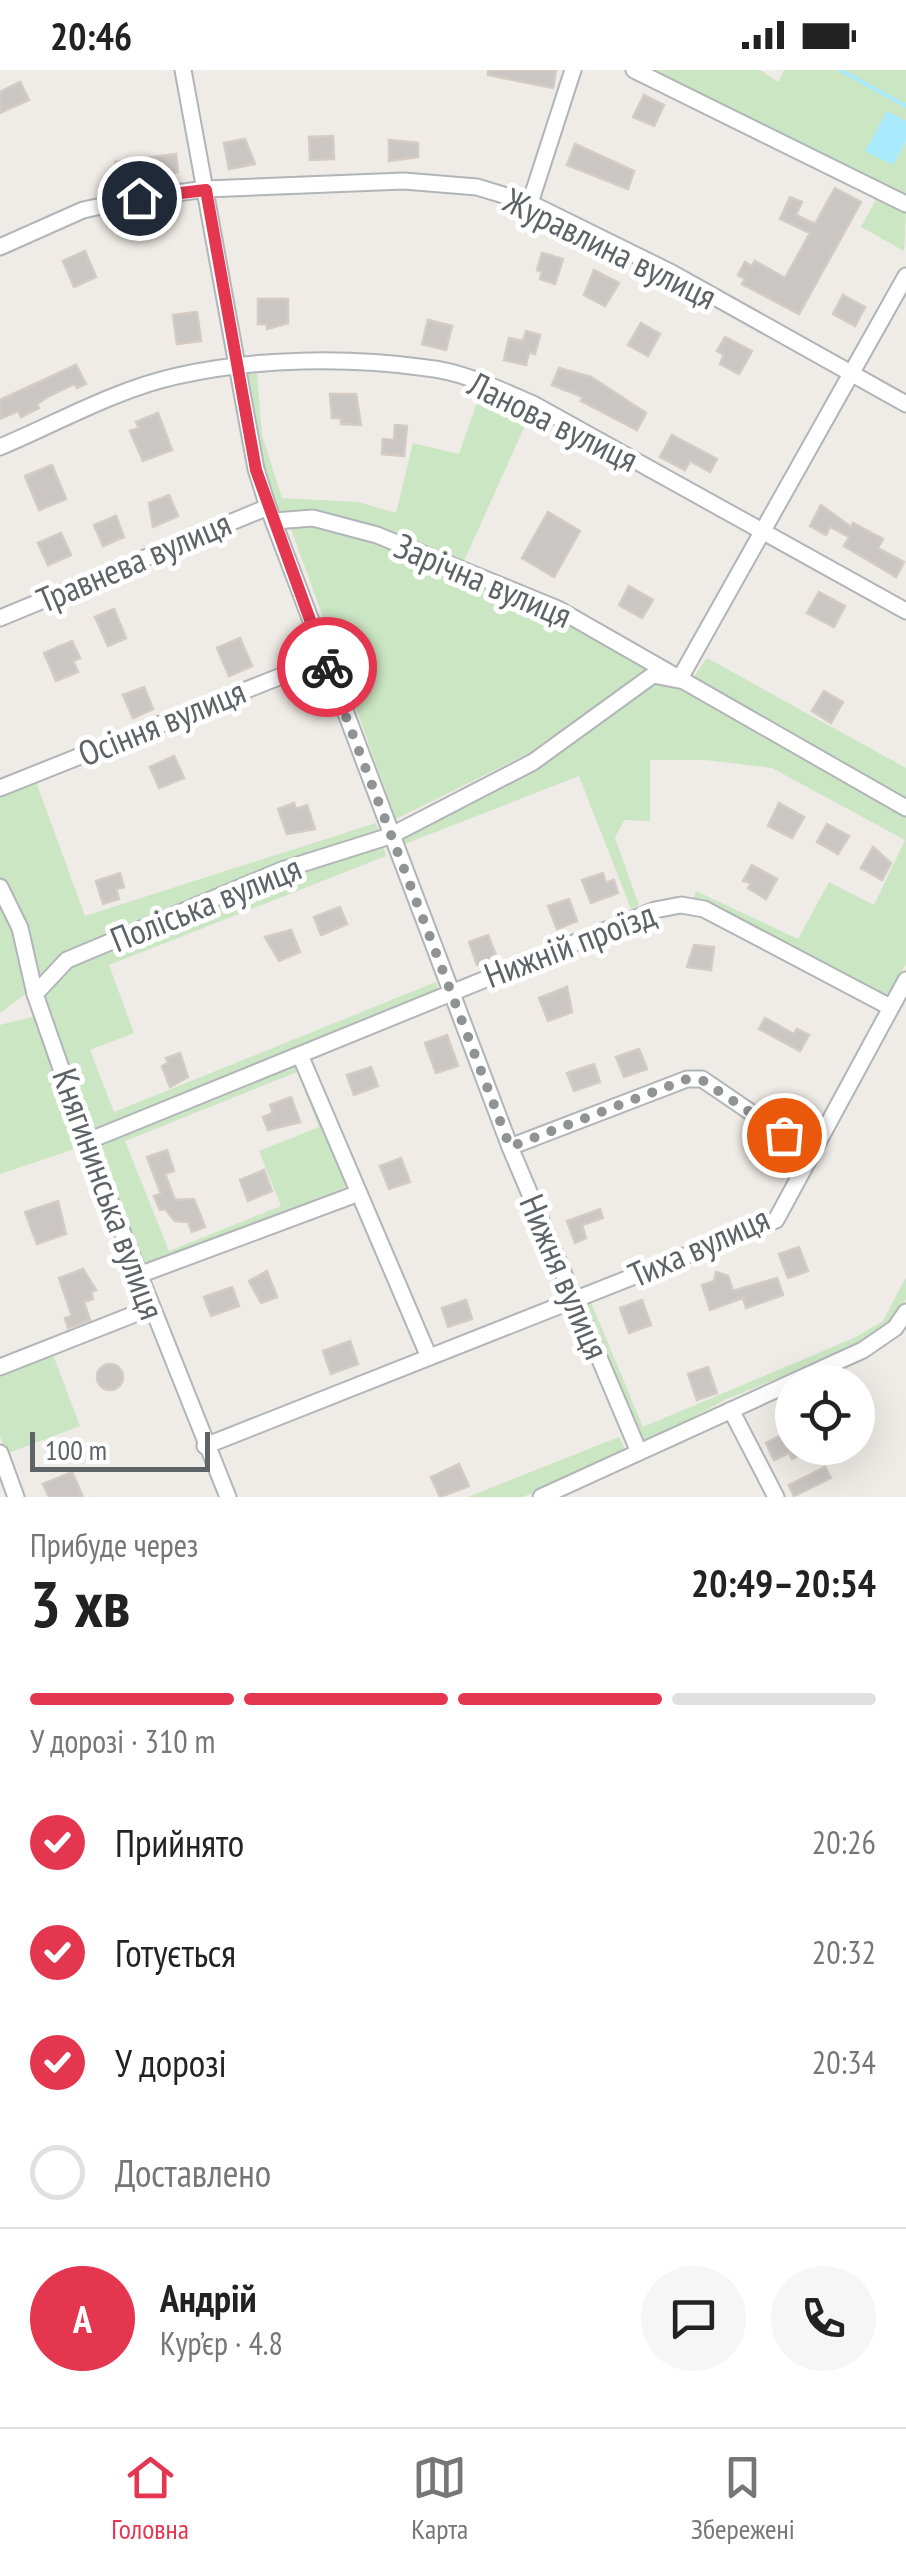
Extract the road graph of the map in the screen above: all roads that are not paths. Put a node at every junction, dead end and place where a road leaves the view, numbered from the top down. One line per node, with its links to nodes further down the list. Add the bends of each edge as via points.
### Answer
1 (183, 70): 4 (street, Нижня вулиця)
2 (573, 70): 5 (street)
3 (634, 70): 6 (street)
4 (206, 190): 5 (street, Журавлина вулиця, via 404,181 477,188); 7 (street, Журавлина вулиця, via 83,210); 9 (street, Нижня вулиця)
5 (530, 203): 10 (street, Журавлина вулиця, via 672,273)
6 (906, 204)
7 (0, 247)
8 (906, 276): 10 (street)
9 (238, 366): 12 (street, Ланова вулиця, via 174,376); 13 (street, Нижня вулиця, via 256,470); 14 (street, Ланова вулиця, via 374,364 478,380)
10 (852, 375): 11 (street, Журавлина вулиця); 14 (street)
11 (906, 404)
12 (0, 447)
13 (271, 514): 16 (street, Травнева вулиця); 17 (street, Нижня вулиця); 18 (street, Зарічна вулиця, via 377,535 558,609)
14 (764, 534): 15 (street, Ланова вулиця); 18 (street)
15 (906, 611)
16 (0, 618)
17 (324, 659): 19 (street, Осіння вулиця); 21 (street, Нижня вулиця)
18 (679, 680): 20 (street, Зарічна вулиця); 21 (street, via 653,674 533,762)
19 (0, 788)
20 (906, 808)
21 (390, 836): 24 (street, Нижня вулиця); 25 (street, Поліська вулиця, via 282,870 68,960)
22 (0, 887): 25 (street, Княгининська вулиця, via 20,928)
23 (906, 980): 26 (street, Тиха вулиця)
24 (451, 992): 26 (street, Нижній проїзд, via 681,905 713,913); 27 (street, Нижній проїзд); 29 (street, Нижня вулиця)
25 (35, 994): 28 (street, Княгининська вулиця)
26 (890, 1007): 30 (street, Тиха вулиця)
27 (300, 1054): 28 (street, Нижній проїзд); 31 (street)
28 (88, 1141): 32 (street, Княгининська вулиця)
29 (510, 1147): 30 (street, via 687,1079 702,1080); 33 (street, Нижня вулиця)
30 (812, 1154): 33 (street, Тиха вулиця, via 776,1220)
31 (359, 1193): 32 (street); 36 (street)
32 (139, 1275): 34 (street, Княгининська вулиця)
33 (574, 1300): 36 (street, Тиха вулиця); 40 (street, Нижня вулиця)
34 (150, 1308): 37 (street); 39 (street, Княгининська вулиця)
35 (906, 1312): 38 (street, via 863,1350)
36 (429, 1357): 39 (street, Тиха вулиця)
37 (0, 1366)
38 (731, 1410): 40 (street); 45 (street)
39 (205, 1446): 43 (street, Княгининська вулиця)
40 (639, 1452): 44 (street)
41 (0, 1453): 42 (street)
42 (16, 1497)
43 (228, 1497)
44 (542, 1497)
45 (776, 1497)

